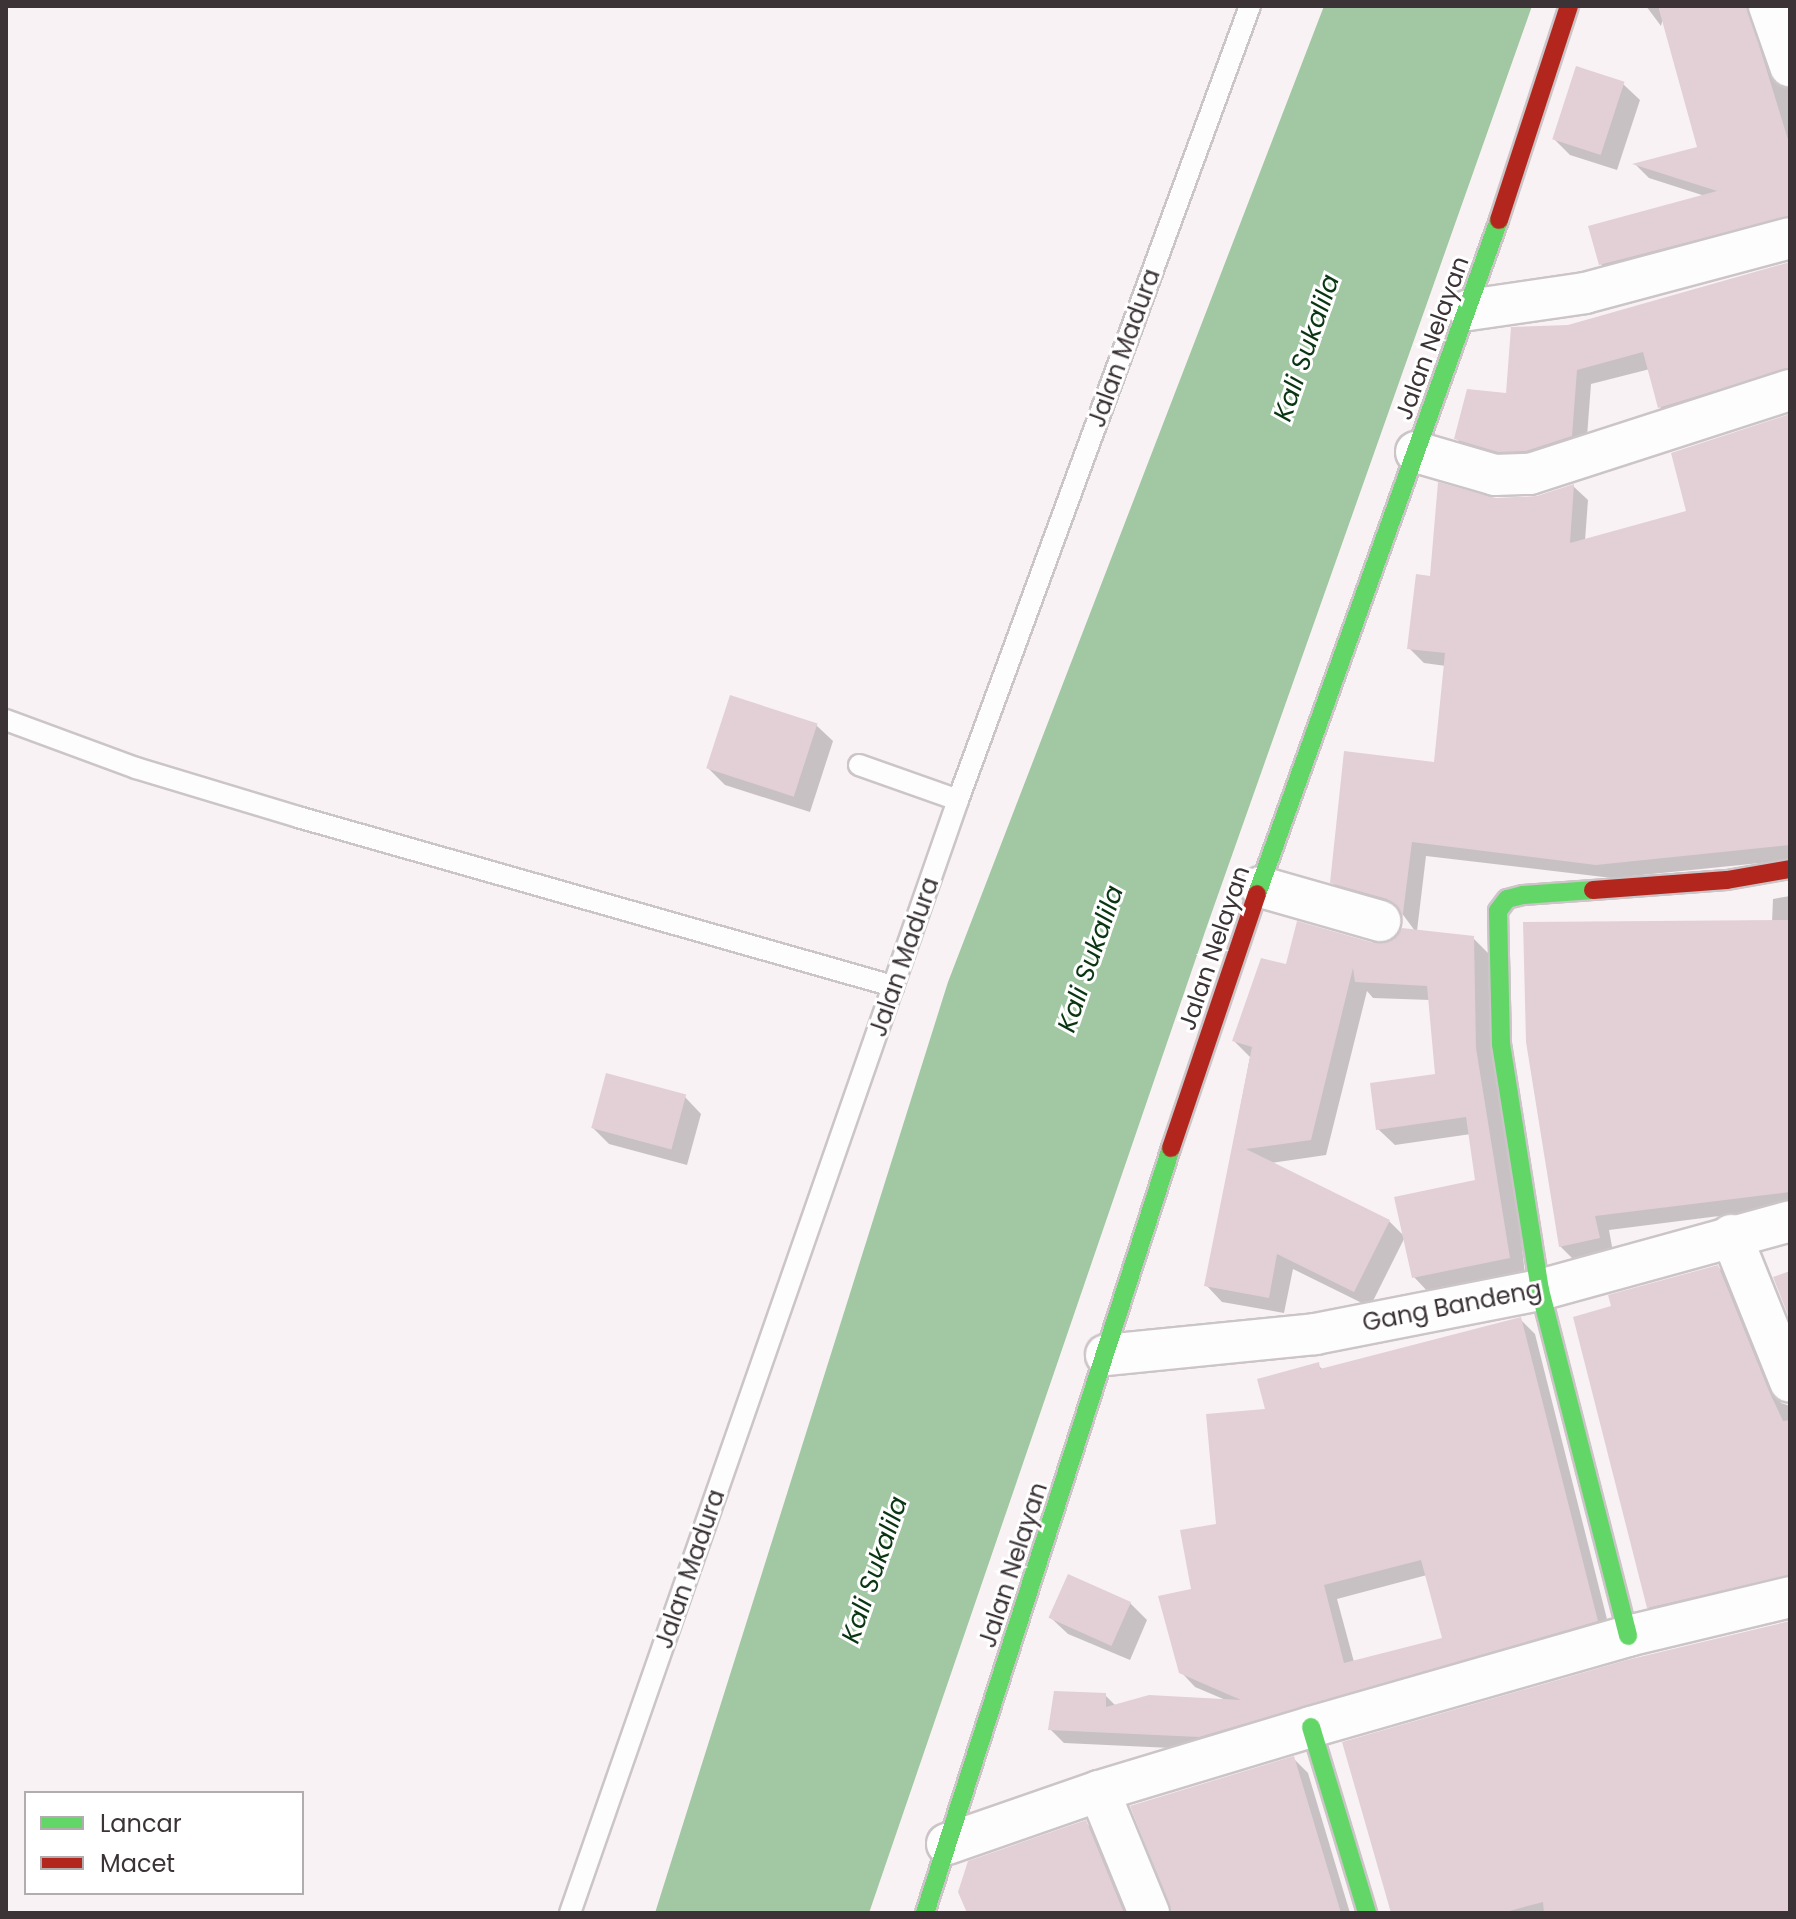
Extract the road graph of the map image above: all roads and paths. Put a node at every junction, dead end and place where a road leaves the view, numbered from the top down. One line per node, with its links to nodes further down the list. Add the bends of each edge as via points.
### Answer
1 (1250, 6): 11 (lane, Jalan Madura)
2 (1569, 6): 6 (street, Jalan Nelayan)
3 (1769, 6): 4 (street)
4 (1790, 66)
5 (1790, 238): 6 (street, via 1585,293)
6 (1469, 310): 8 (street, Jalan Nelayan)
7 (1790, 390): 8 (street, via 1530,474 1495,475)
8 (1416, 452): 13 (street, Jalan Nelayan)
9 (6, 720): 15 (lane, via 136,768 268,808)
10 (859, 765): 11 (lane)
11 (958, 800): 15 (lane, Jalan Madura)
12 (1790, 869): 18 (street, via 1727,880 1523,895 1500,906 1501,1044)
13 (1261, 887): 14 (street); 19 (street, Jalan Nelayan, via 1218,1003)
14 (1380, 921)
15 (893, 986): 26 (lane, Jalan Madura)
16 (1790, 1221): 17 (street, Gang Bandeng)
17 (1731, 1235): 18 (street, Gang Bandeng); 20 (street)
18 (1540, 1290): 19 (street, Gang Bandeng, via 1315,1334); 22 (street)
19 (1106, 1355): 25 (street, Jalan Nelayan)
20 (1790, 1382)
21 (1790, 1597): 22 (street)
22 (1628, 1636): 23 (street)
23 (1311, 1727): 24 (street); 29 (street)
24 (1099, 1791): 25 (street); 28 (street)
25 (947, 1844): 27 (street, Jalan Nelayan)
26 (570, 1913)
27 (925, 1913)
28 (1149, 1913)
29 (1367, 1913)

